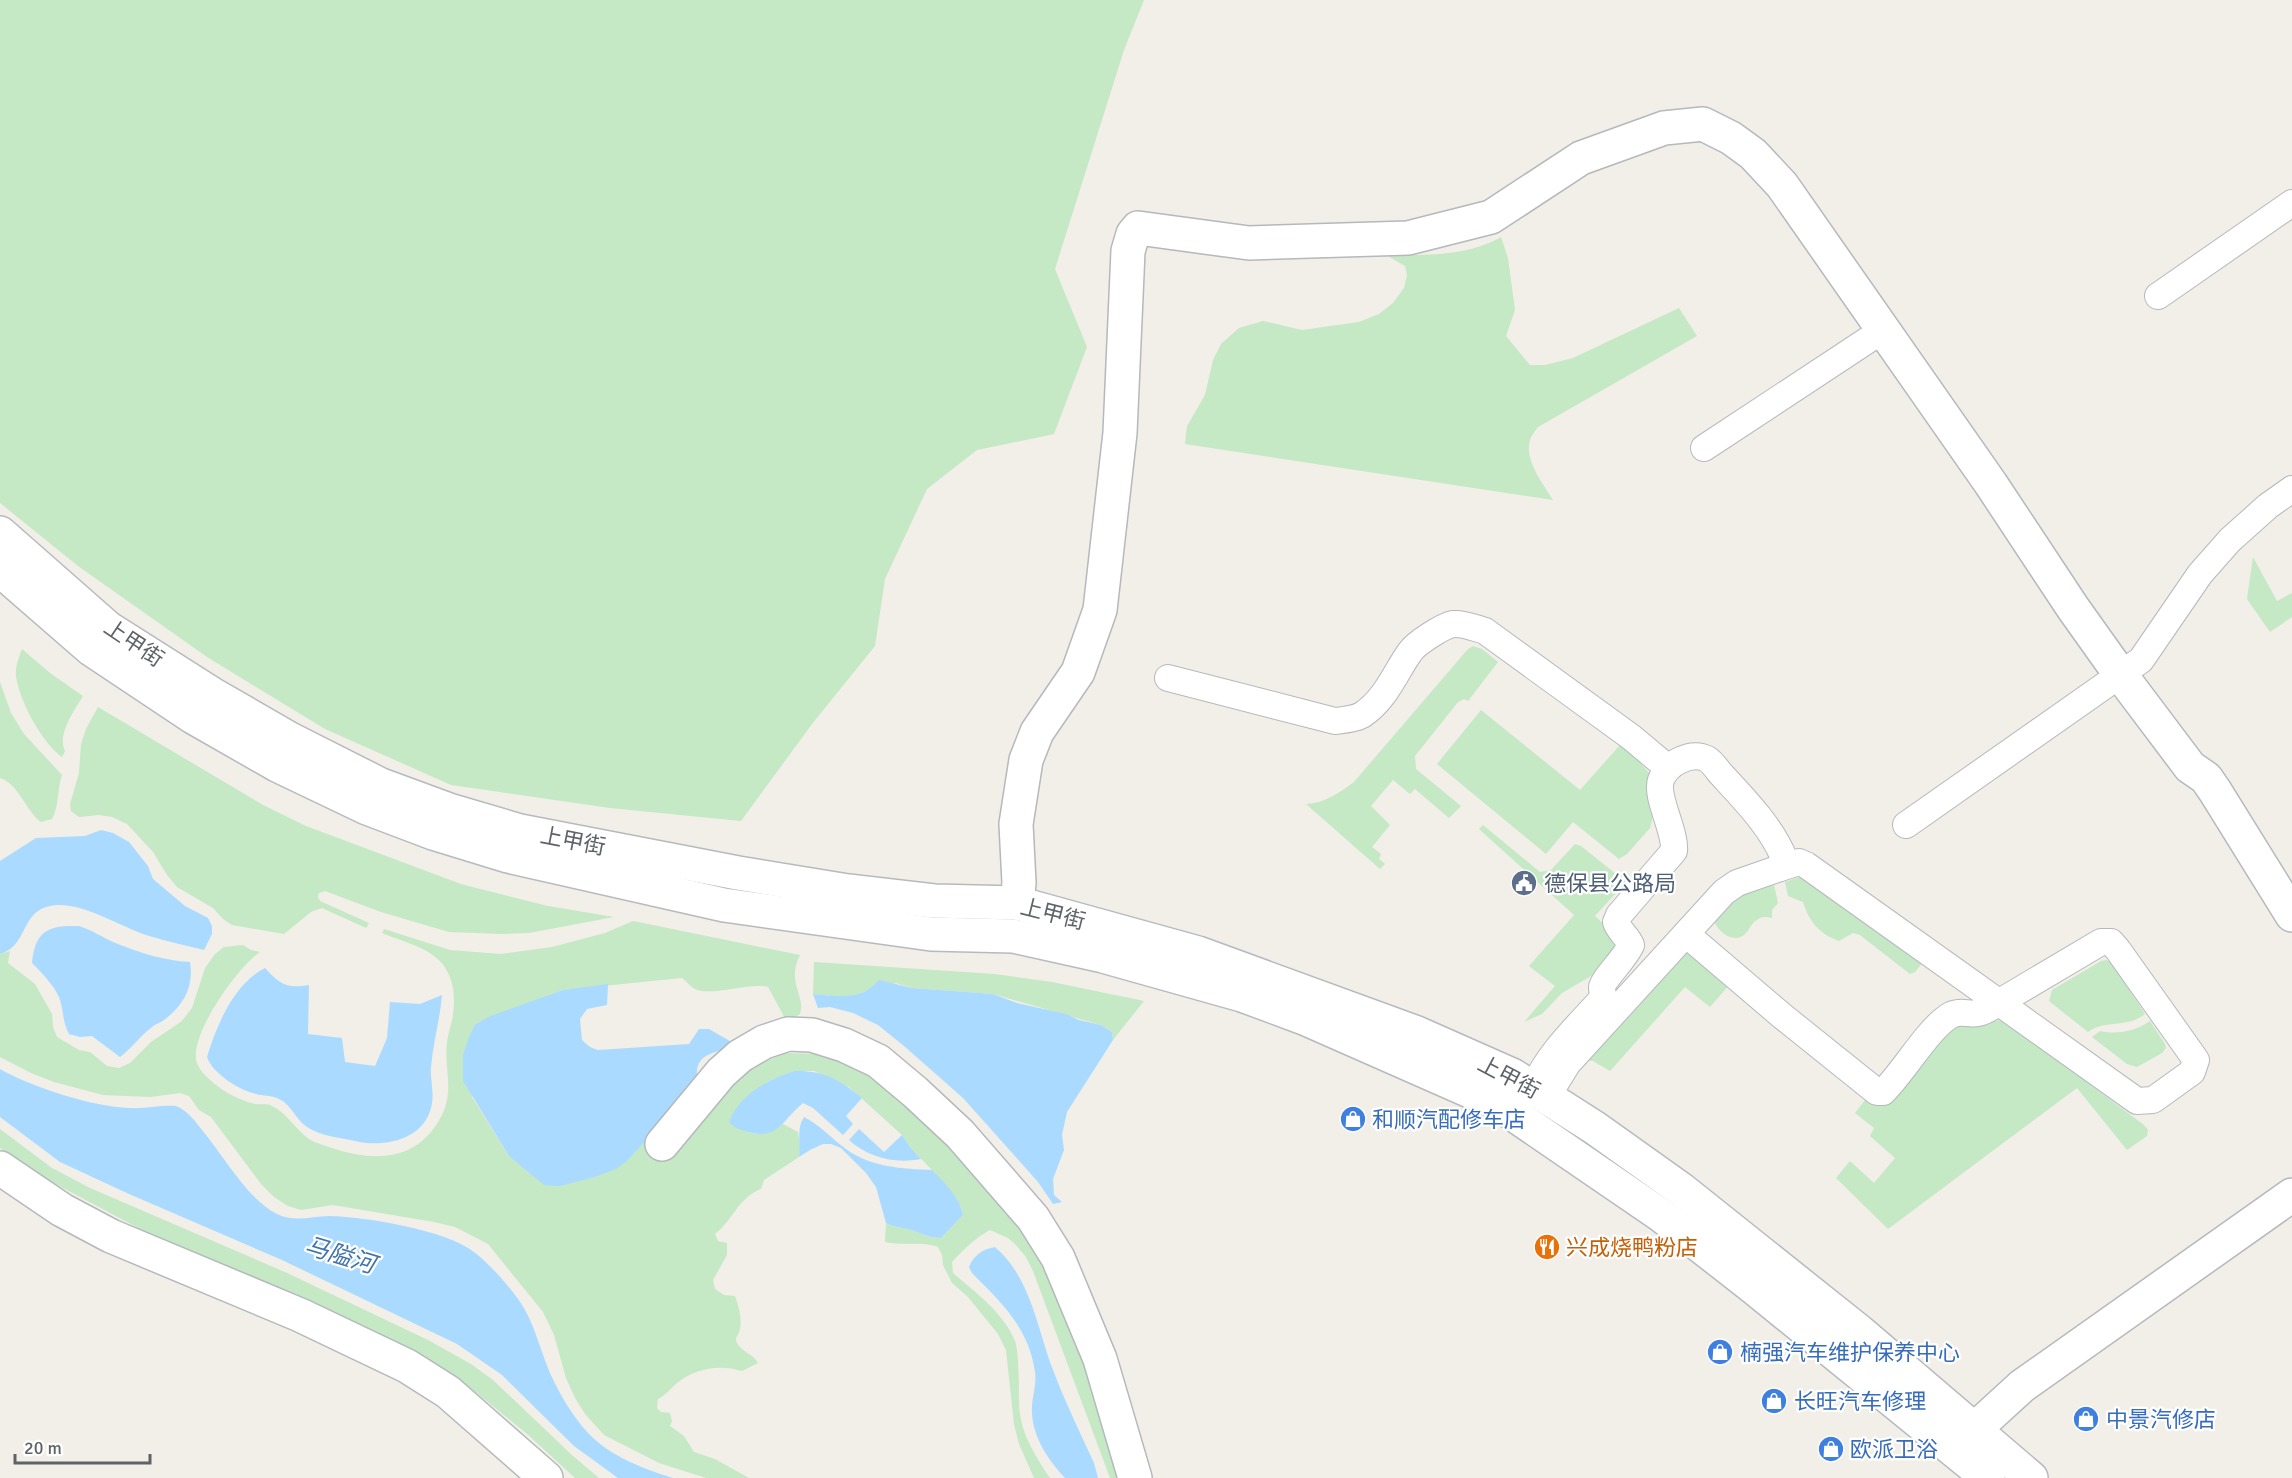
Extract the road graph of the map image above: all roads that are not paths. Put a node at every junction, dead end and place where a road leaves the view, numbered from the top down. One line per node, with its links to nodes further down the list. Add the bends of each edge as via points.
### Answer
1 (2292, 203): 2 (lane)
2 (2158, 296)
3 (1883, 330): 4 (lane); 8 (street); 13 (street, via 1782,185 1753,154 1703,124 1664,128 1581,158 1491,218 1408,238 1249,243 1138,228 1128,251 1120,433 1100,610 1078,672 1038,732 1026,760 1016,824)
4 (1704, 448)
5 (2292, 489): 8 (lane, via 2230,540 2200,574 2151,649)
6 (0, 533): 13 (street, 上甲街, via 108,628 212,694 381,785 449,810 531,833 738,873 934,901)
7 (0, 570): 24 (street, 上甲街, via 91,649 193,717 277,765 368,808 433,833 508,856 724,905 931,934 1013,936 1102,956 1242,995 1305,1018 1497,1103 1662,1216)
8 (2120, 674): 11 (lane); 14 (street, via 2190,767 2206,778)
9 (1168, 678): 10 (lane, via 1335,721 1360,716 1374,705 1411,650 1431,635 1452,624 1468,626 1485,631 1622,730)
10 (1666, 770): 12 (lane, via 1691,757 1708,759 1744,798 1780,848 1784,858); 17 (lane, via 1660,782 1676,840 1674,851 1619,915 1616,922 1631,945 1627,956 1604,981 1603,998 1539,1074)
11 (1906, 825)
12 (1780, 868): 15 (lane, via 1737,883 1724,892); 16 (lane, via 1799,862 1806,865)
13 (1017, 903): 17 (street, 上甲街, via 1198,953 1417,1033 1512,1075)
14 (2292, 915)
15 (1686, 934): 16 (lane, via 1877,1092 1889,1086 1952,1015 1966,1011 1976,1014); 17 (lane)
16 (1998, 1003): 16 (lane, via 2101,942 2111,942 2196,1060 2195,1067 2153,1100 2137,1101)
17 (1540, 1093): 21 (street, 上甲街, via 1682,1190)
18 (663, 1144): 23 (street, via 721,1073 764,1042 788,1034 812,1035 878,1061 960,1134 1033,1218 1058,1258 1100,1359)
19 (0, 1168): 22 (street, via 62,1210 111,1236 300,1315 407,1366 448,1392)
20 (2292, 1195): 21 (street, via 2022,1386)
21 (1975, 1429): 25 (street, 上甲街)
22 (546, 1478)
23 (1135, 1478)
24 (1988, 1478)
25 (2031, 1478)

